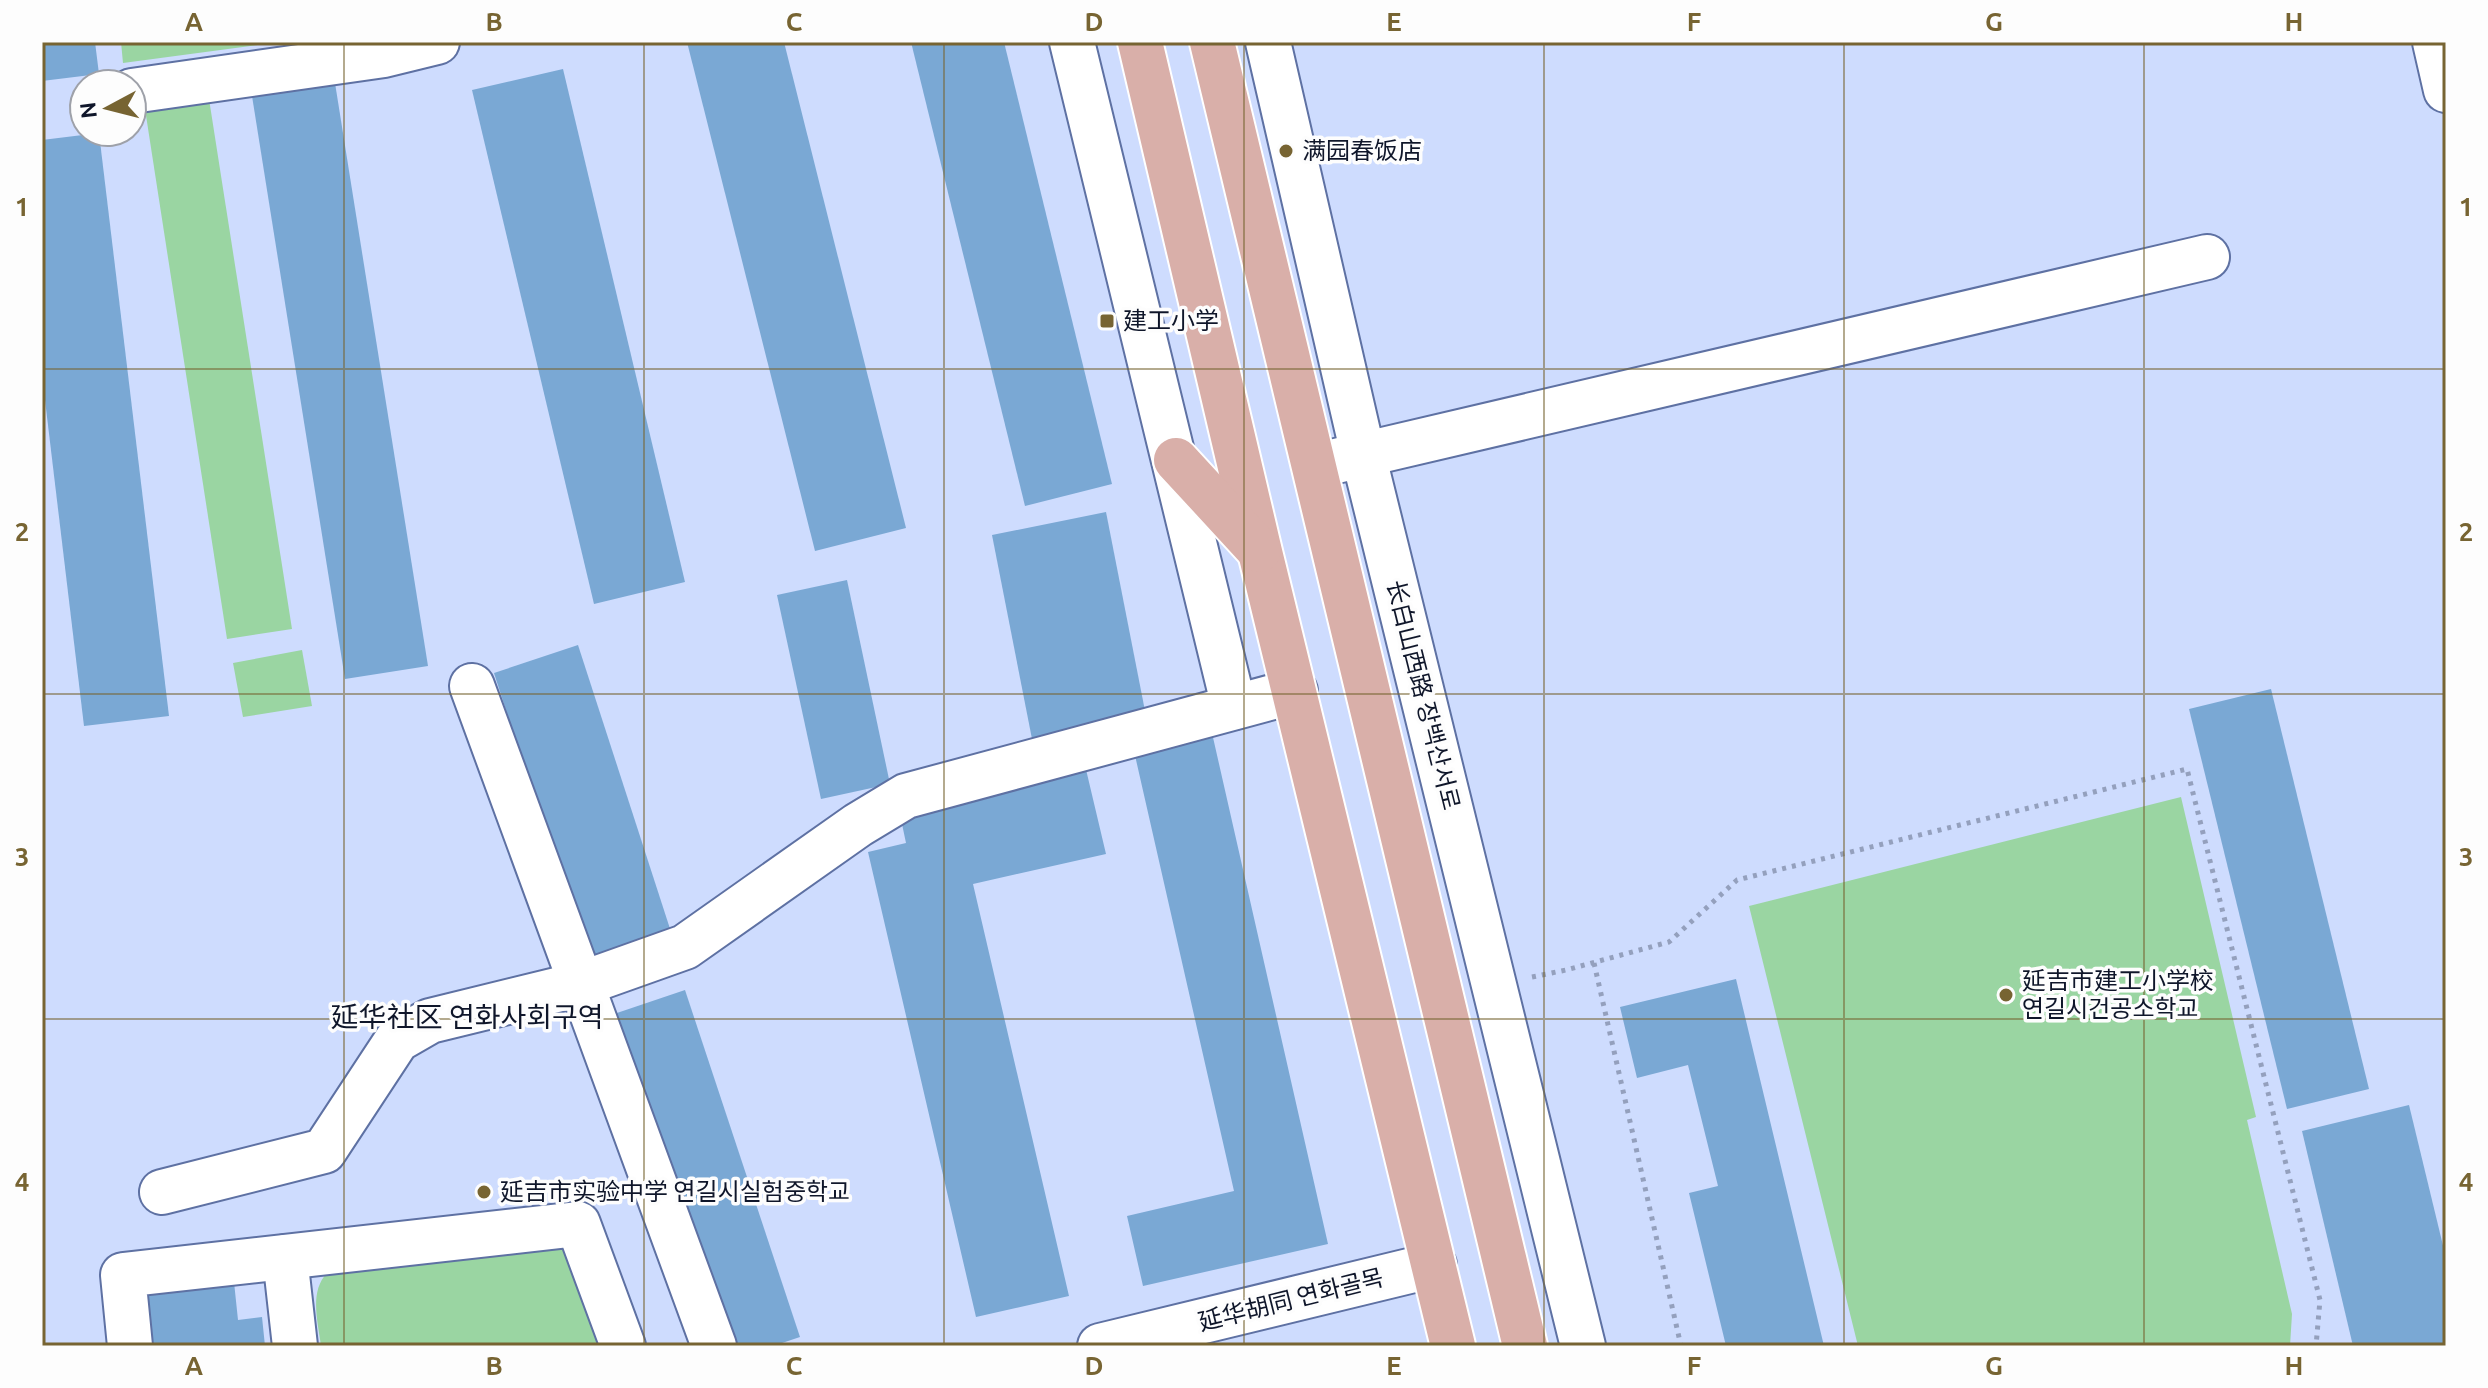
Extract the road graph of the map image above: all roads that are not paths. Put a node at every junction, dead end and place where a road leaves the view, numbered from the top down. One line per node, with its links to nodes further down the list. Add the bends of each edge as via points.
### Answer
1 (437, 42): 7 (street, via 384,55)
2 (1072, 42): 11 (street)
3 (1140, 42): 13 (main road)
4 (1212, 42): 12 (main road)
5 (1268, 42): 10 (street, 长白山西路 장백산서로)
6 (2435, 42): 8 (street)
7 (148, 89)
8 (2446, 90)
9 (2207, 257): 10 (street)
10 (1363, 454): 12 (street); 28 (street, 长白山西路 장백산서로)
11 (1176, 460): 13 (main road); 16 (street)
12 (1314, 466): 27 (main road)
13 (1260, 552): 15 (main road)
14 (472, 686): 17 (street)
15 (1295, 691): 16 (street); 20 (main road)
16 (1234, 707): 17 (street, via 906,796 685,947)
17 (581, 984): 18 (street, via 430,1021 397,1040 324,1151); 24 (street)
18 (162, 1192)
19 (285, 1257): 21 (street, via 123,1275); 22 (street); 23 (street, via 578,1224)
20 (1434, 1265): 25 (street, 延华胡同 연화골목); 26 (main road)
21 (130, 1346)
22 (295, 1346)
23 (623, 1346)
24 (714, 1346)
25 (1100, 1346)
26 (1453, 1346)
27 (1525, 1346)
28 (1583, 1346)

